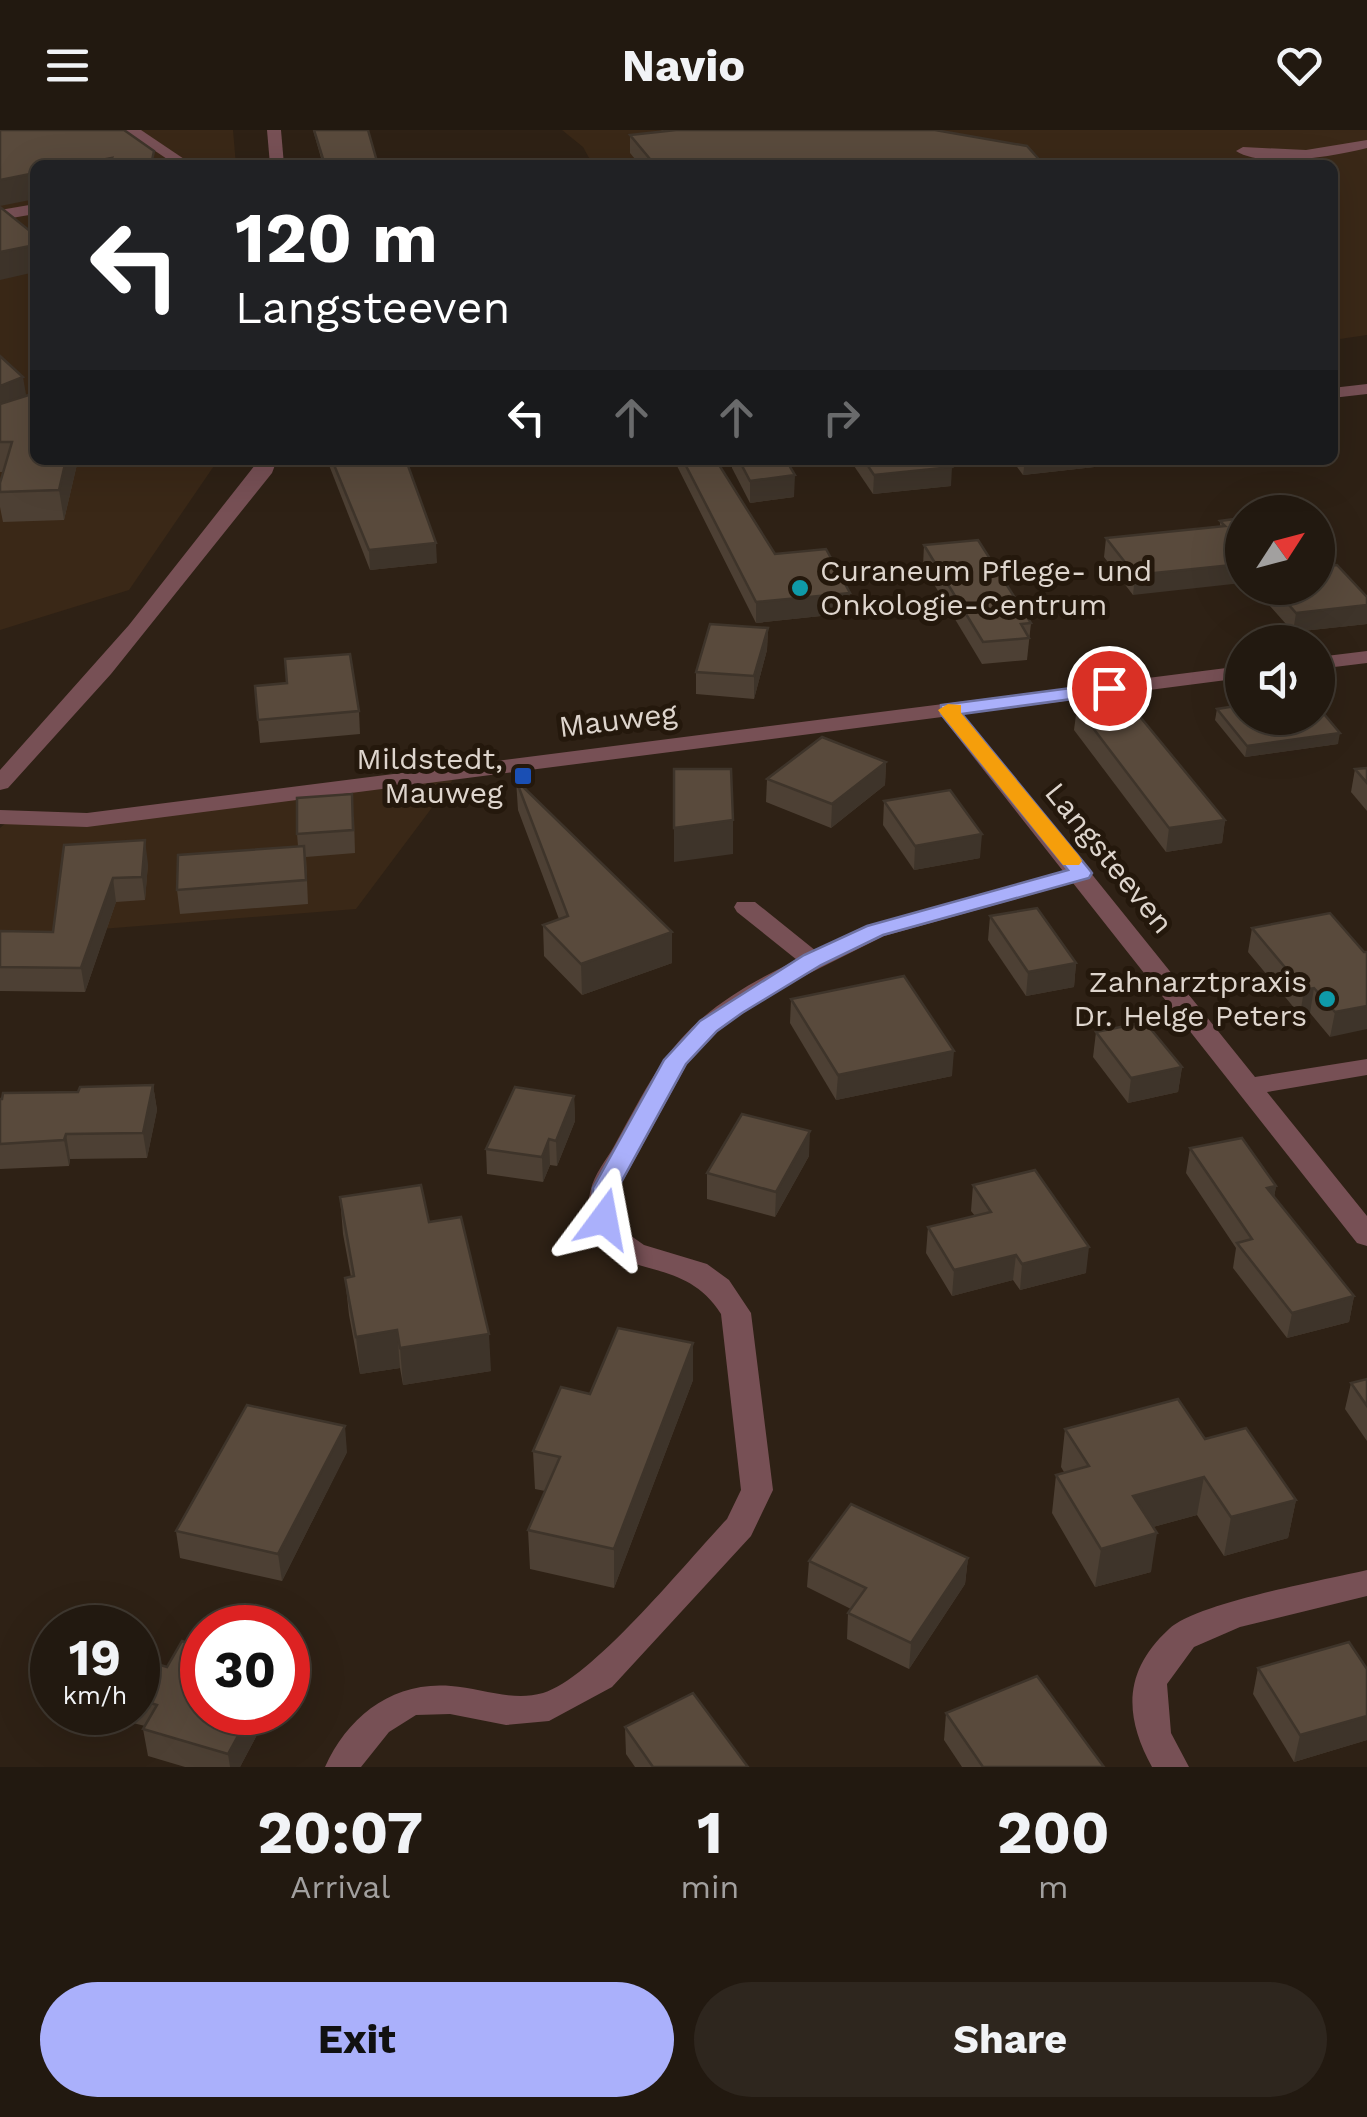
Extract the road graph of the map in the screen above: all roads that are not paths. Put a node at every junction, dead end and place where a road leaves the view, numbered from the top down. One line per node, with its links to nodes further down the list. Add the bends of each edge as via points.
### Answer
1 (131, 130): 5 (street)
2 (274, 130): 6 (street)
3 (1367, 144): 4 (street, via 1274,156)
4 (1243, 151)
5 (178, 160)
6 (276, 160)
7 (30, 210): 8 (street)
8 (0, 215)
9 (1367, 389): 10 (street)
10 (1338, 392)
11 (266, 465): 16 (street, via 168,592)
12 (1367, 657): 13 (street)
13 (1335, 660)
14 (1225, 674): 15 (street, Mauweg)
15 (948, 710): 17 (street, Mauweg, via 87,820); 18 (street, Langsteeven)
16 (0, 783)
17 (0, 817)
18 (1082, 873): 20 (street, via 875,930); 22 (street, Langsteeven)
19 (746, 907): 20 (street)
20 (812, 960): 25 (street, via 708,1026 676,1060 606,1188 604,1219 612,1237 634,1252 697,1271 719,1287 736,1313 756,1490 739,1526 600,1677 549,1707 410,1702 377,1722)
21 (1367, 1067): 22 (street)
22 (1248, 1087): 23 (street, Langsteeven)
23 (1367, 1236)
24 (1367, 1583): 26 (street, via 1234,1615 1182,1637 1149,1681 1152,1734)
25 (343, 1767)
26 (1171, 1767)

